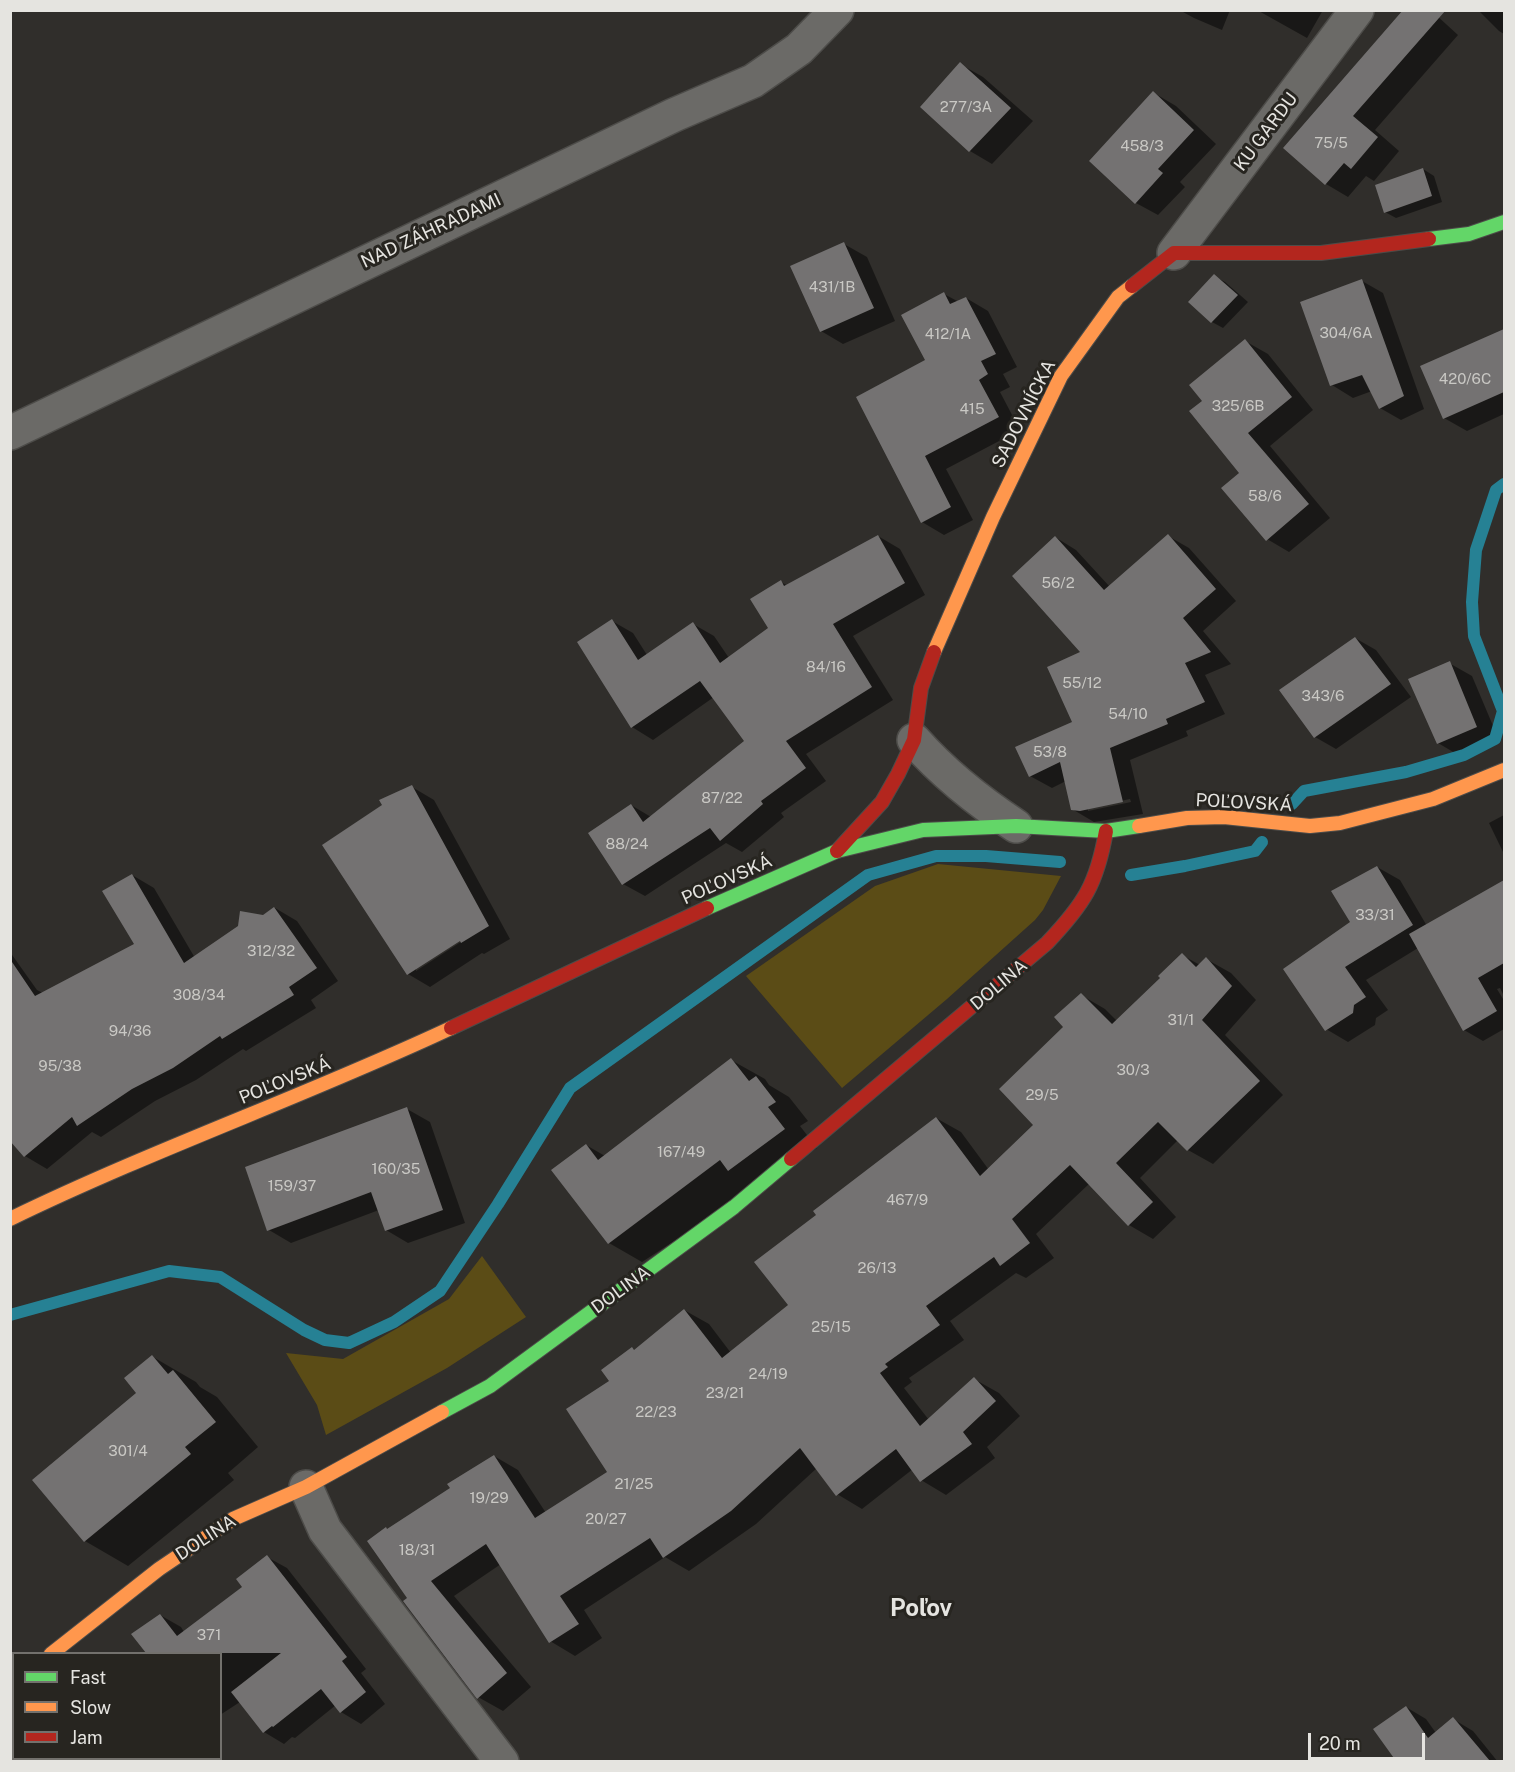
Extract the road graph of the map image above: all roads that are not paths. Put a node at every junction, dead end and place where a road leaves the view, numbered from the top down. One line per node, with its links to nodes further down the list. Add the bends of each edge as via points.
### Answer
1 (837, 10): 5 (street, NAD ZÁHRADAMI, via 799,49 753,81 674,115)
2 (1357, 10): 4 (street, KU GARDU)
3 (1504, 222): 4 (street, via 1469,234 1321,253)
4 (1174, 253): 6 (street, SADOVNÍCKA, via 1118,297 1061,376 937,644 921,688)
5 (10, 433)
6 (914, 740): 8 (street, via 957,783); 10 (street, SADOVNÍCKA, via 882,802)
7 (1504, 770): 9 (street, POĽOVSKÁ, via 1433,799 1340,823 1310,826 1252,819 1187,818)
8 (1016, 826): 9 (street, POĽOVSKÁ); 10 (street, POĽOVSKÁ, via 923,830)
9 (1106, 831): 12 (street, DOLINA, via 1100,865 1087,892 1044,946 734,1207 490,1386)
10 (837, 851): 11 (street, POĽOVSKÁ, via 372,1065 78,1186)
11 (10, 1219)
12 (306, 1487): 13 (street, DOLINA, via 233,1519 159,1569); 14 (street, via 325,1530)
13 (52, 1652)
14 (502, 1761)

